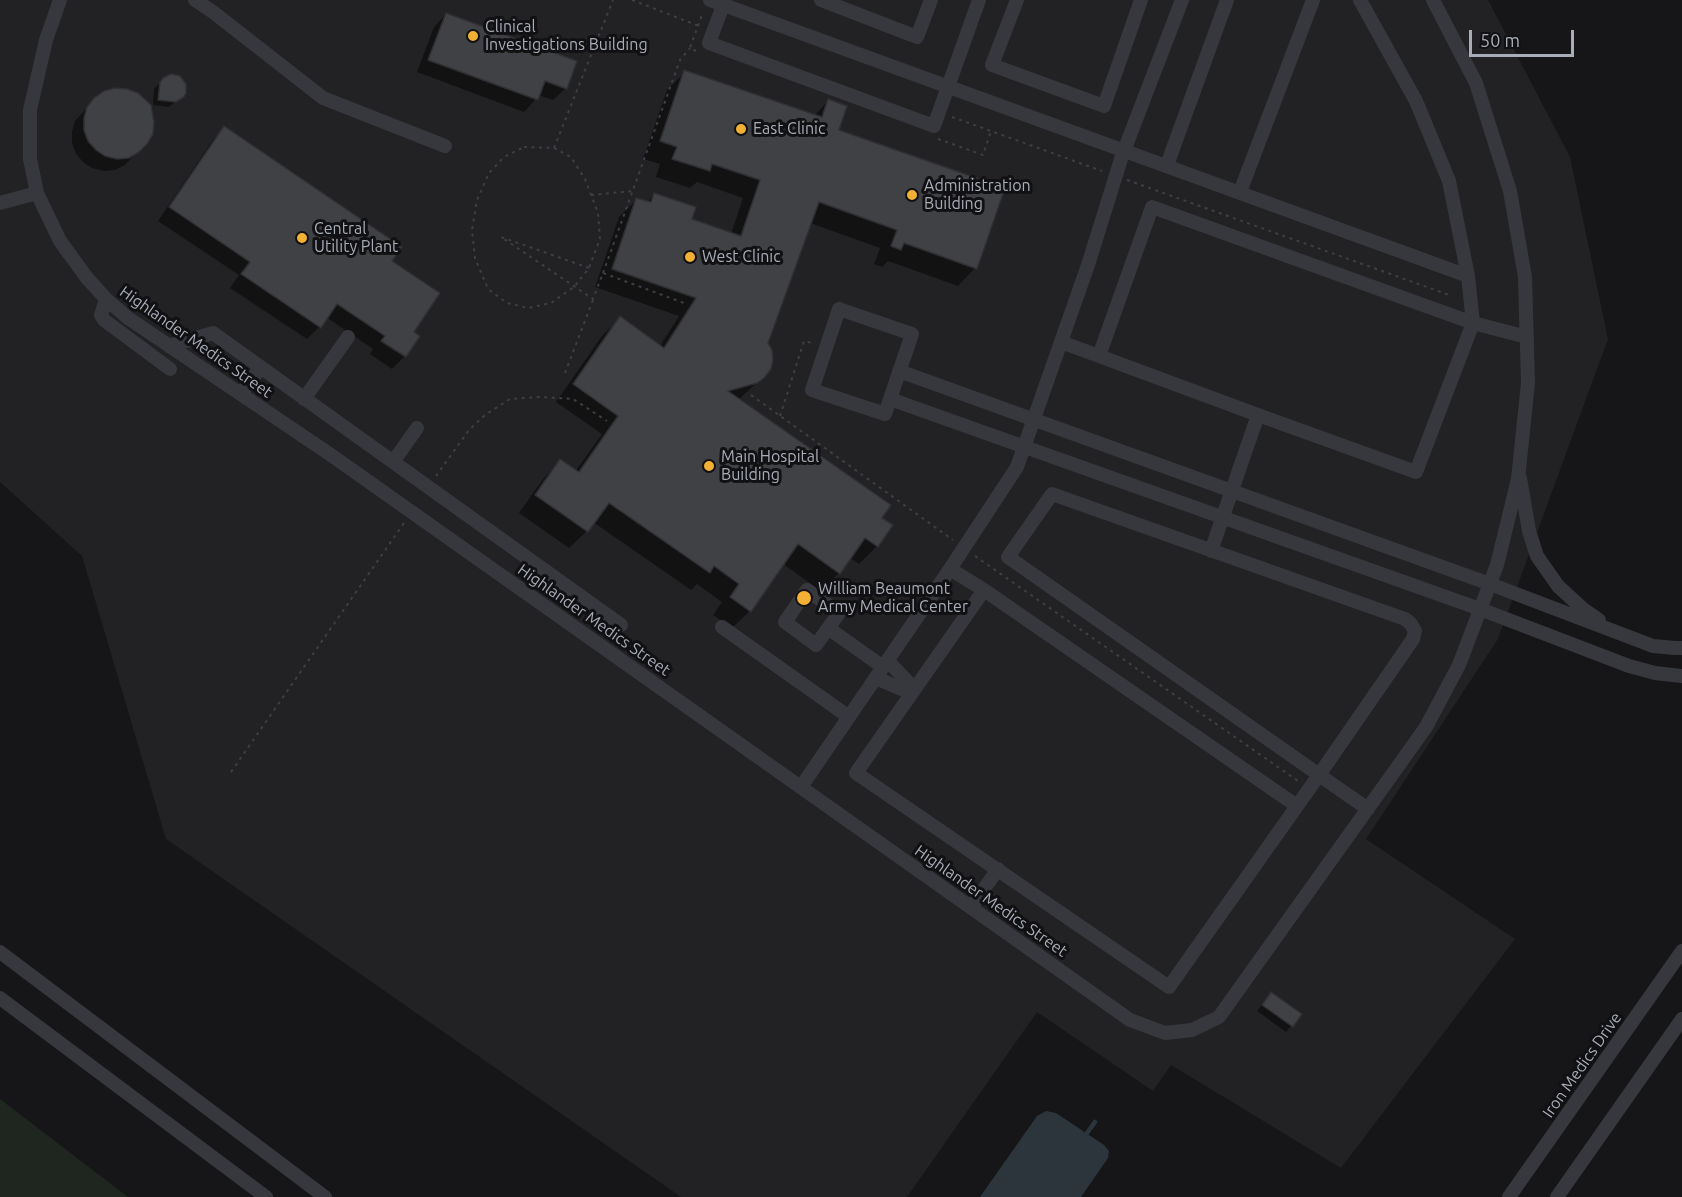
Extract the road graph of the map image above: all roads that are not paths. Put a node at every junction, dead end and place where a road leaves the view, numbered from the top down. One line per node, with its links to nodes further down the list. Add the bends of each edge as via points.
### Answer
1 (60, 0): 20 (street, Highlander Medics Street, via 30,110 30,159)
2 (195, 0): 16 (street, via 323,98)
3 (821, 0): 4 (street, via 917,37)
4 (931, 0)
5 (980, 0): 15 (street)
6 (1017, 0): 7 (street, via 992,65 1104,106)
7 (1141, 0)
8 (1182, 0): 17 (street)
9 (1227, 0): 18 (street)
10 (1297, 0): 14 (street)
11 (1360, 0): 22 (street, via 1416,101 1449,181)
12 (1433, 0): 26 (street, Highlander Medics Street, via 1476,83 1510,191 1525,277)
13 (720, 2): 15 (street); 15 (street, via 709,43 934,126)
14 (1312, 2): 19 (street)
15 (949, 86): 17 (street)
16 (445, 146)
17 (1125, 150): 18 (street); 27 (street)
18 (1167, 165): 19 (street)
19 (1240, 192): 22 (street)
20 (37, 193): 21 (street); 23 (street, Highlander Medics Street, via 60,241)
21 (0, 203)
22 (1468, 276): 24 (street)
23 (106, 299): 28 (street, Highlander Medics Street); 31 (street, via 101,315 104,320)
24 (1473, 323): 26 (street); 29 (street, via 1152,207); 36 (street, via 1416,472)
25 (348, 337): 34 (street)
26 (1527, 337): 41 (street, Highlander Medics Street, via 1528,383)
27 (1061, 342): 29 (street); 37 (street)
28 (169, 346): 30 (street, via 213,333); 33 (street, Highlander Medics Street)
29 (1099, 356): 36 (street)
30 (260, 368): 33 (street); 34 (street)
31 (170, 369)
32 (899, 371): 35 (street); 35 (street, via 912,334 839,309 812,390 885,414); 37 (street)
33 (241, 394): 59 (street, Highlander Medics Street)
34 (304, 399): 40 (street)
35 (890, 399): 39 (street)
36 (1258, 415): 42 (street)
37 (1034, 419): 39 (street); 42 (street)
38 (417, 428): 40 (street)
39 (1024, 446): 43 (street); 45 (street, via 1017,467)
40 (393, 462): 49 (street)
41 (1519, 467): 46 (street, Highlander Medics Street); 52 (street, via 1529,531 1538,556 1558,586)
42 (1231, 491): 43 (street); 46 (street)
43 (1222, 517): 44 (street); 48 (street)
44 (1211, 550): 58 (street, via 1405,619 1415,631); 58 (street, via 1052,494 1008,557)
45 (950, 569): 47 (street); 54 (street)
46 (1490, 584): 48 (street, Highlander Medics Street); 52 (street)
47 (984, 590): 56 (street); 60 (street)
48 (1480, 609): 55 (street, via 1629,666); 61 (street, Highlander Medics Street, via 1459,664 1426,728)
49 (621, 625)
50 (722, 627): 57 (street)
51 (828, 628): 54 (street)
52 (1613, 631): 53 (street, via 1653,646)
53 (1682, 648)
54 (882, 669): 56 (street, via 904,690); 56 (street, via 909,682); 57 (street)
55 (1682, 676)
56 (911, 690): 62 (street, via 856,773)
57 (849, 717): 59 (street)
58 (1319, 775): 60 (street); 61 (street)
59 (801, 787): 63 (street, Highlander Medics Street)
60 (1297, 806): 62 (street, via 1169,987)
61 (1368, 809): 63 (street, Highlander Medics Street, via 1219,1017 1192,1030 1166,1033 1130,1020)
62 (998, 869): 63 (street)
63 (971, 907)
64 (1682, 951): 70 (street, Iron Medics Drive)
65 (0, 952): 69 (street)
66 (0, 998): 68 (street)
67 (1682, 1019): 71 (street)
68 (266, 1197)
69 (325, 1197)
70 (1509, 1197)
71 (1557, 1197)

